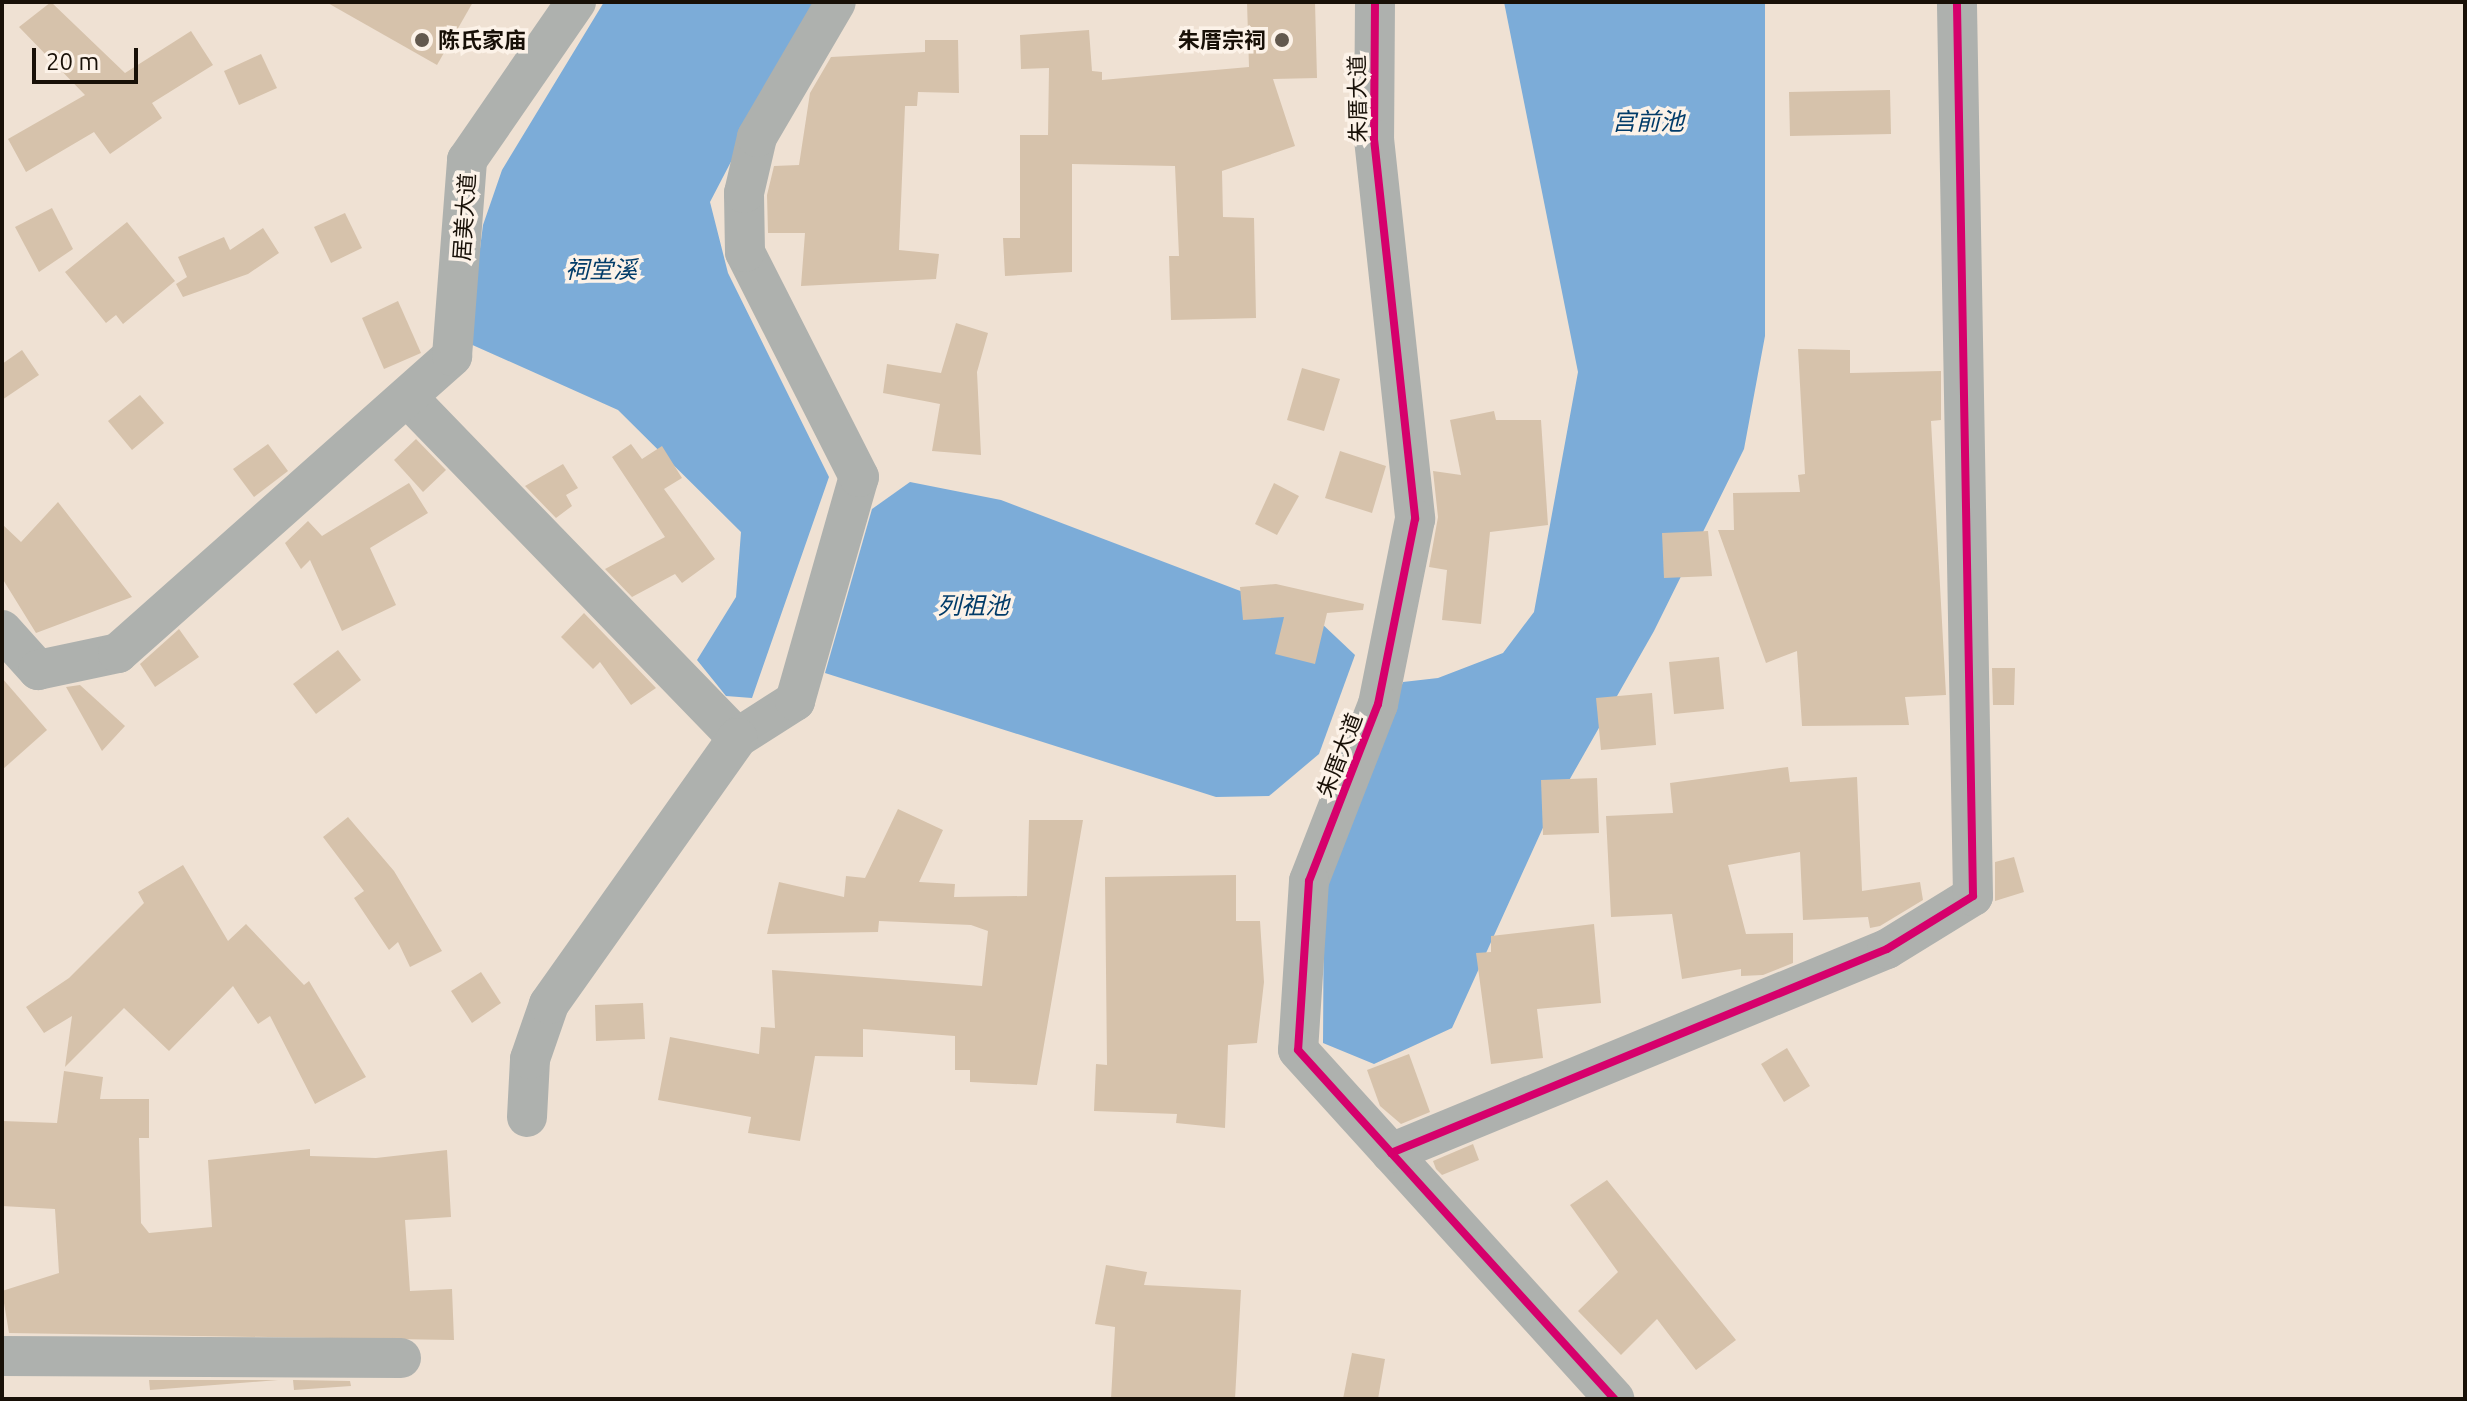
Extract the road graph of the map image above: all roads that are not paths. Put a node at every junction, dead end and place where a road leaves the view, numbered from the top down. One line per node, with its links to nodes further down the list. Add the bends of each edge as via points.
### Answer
1 (576, 2): 5 (street, 居美大道, via 467,160 452,356)
2 (836, 2): 7 (street, via 757,137 744,193 745,252 859,477 795,701)
3 (1375, 2): 9 (street, 朱厝大道, via 1374,139 1415,519 1378,704 1309,881 1298,1050)
4 (1957, 2): 9 (street, via 1973,896 1887,949)
5 (410, 400): 6 (street, 居美大道, via 118,653 38,670); 7 (street)
6 (2, 630)
7 (737, 738): 8 (street, via 549,1004 530,1059)
8 (527, 1117)
9 (1391, 1153): 12 (street, 朱厝大道)
10 (2, 1356): 11 (street)
11 (401, 1358)
12 (1614, 1399)

